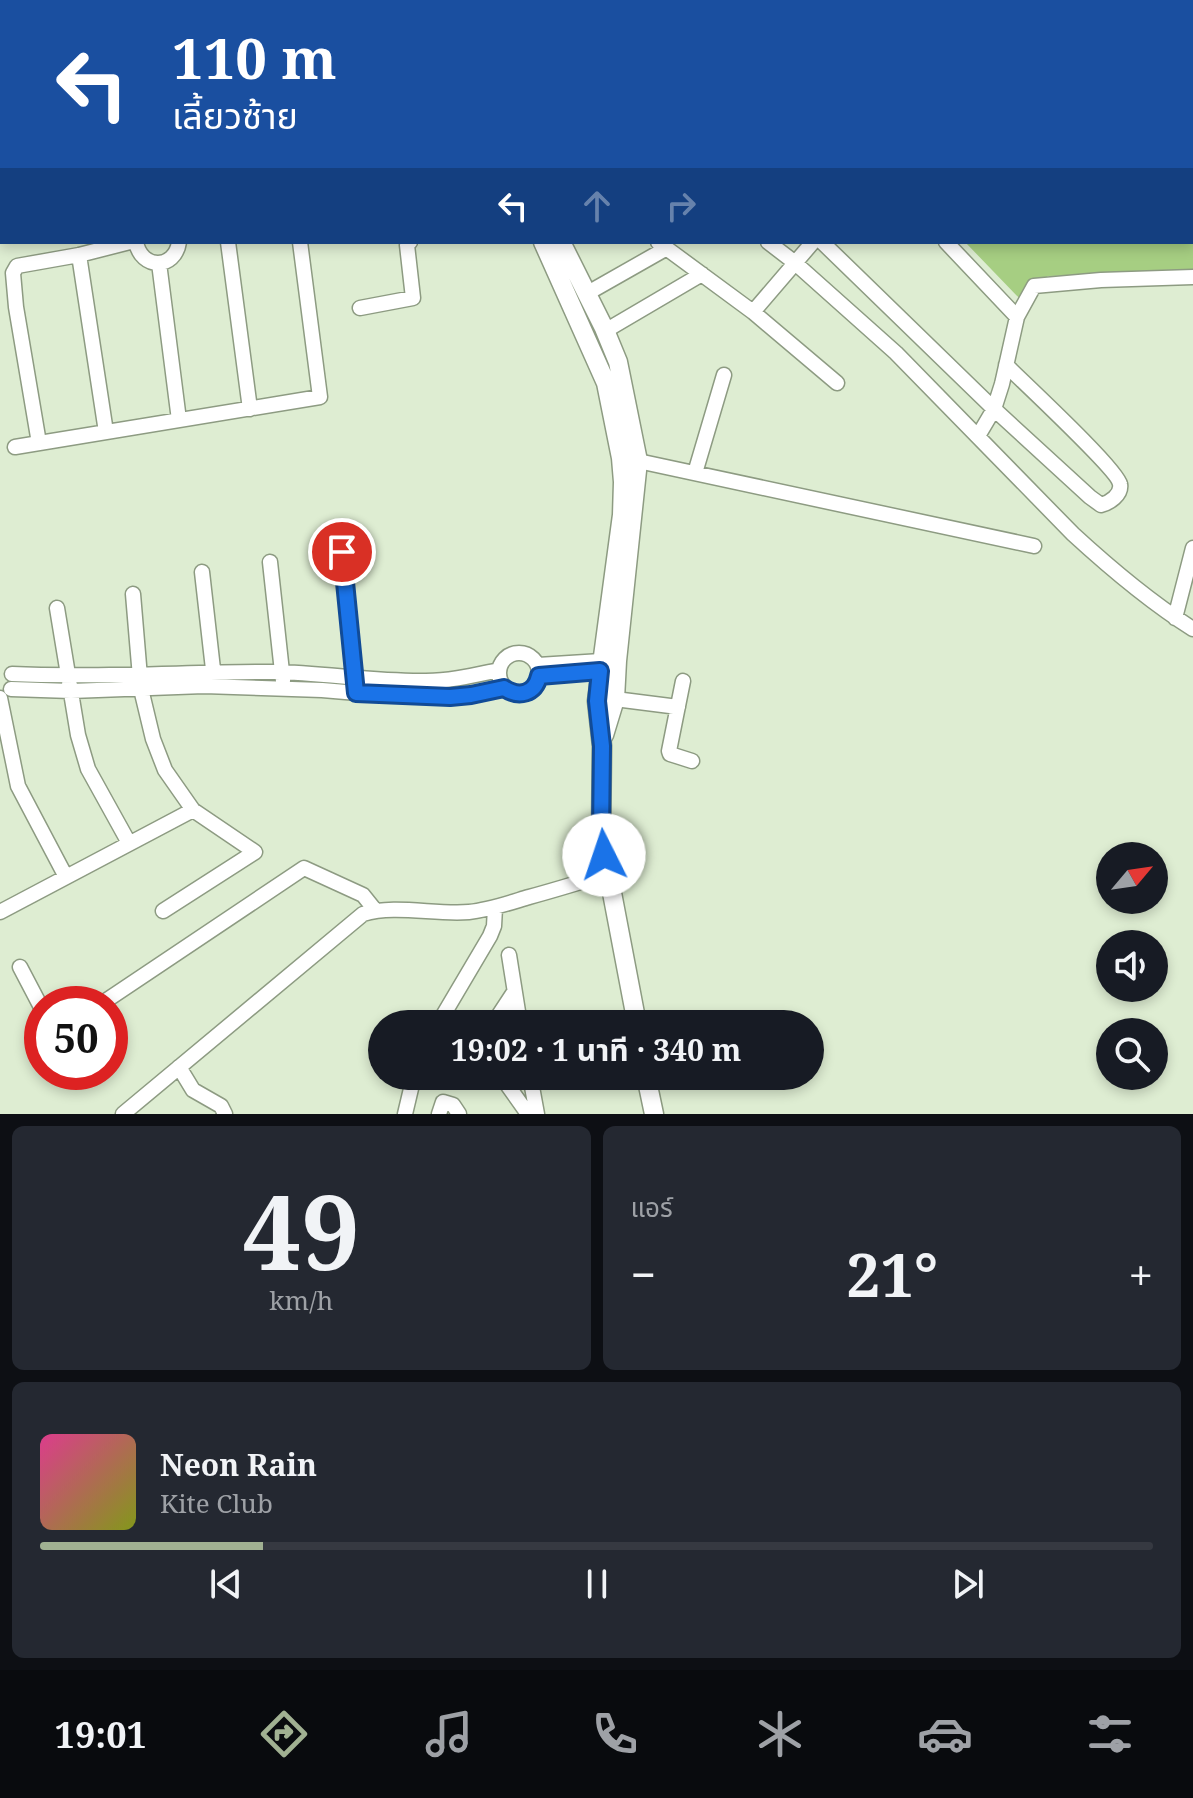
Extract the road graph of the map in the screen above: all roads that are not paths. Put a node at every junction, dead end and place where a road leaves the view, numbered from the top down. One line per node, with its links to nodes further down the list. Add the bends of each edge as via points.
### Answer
1 (122, 244): 14 (street)
2 (136, 244): 16 (street, via 143,258)
3 (180, 244): 16 (street, via 169,260)
4 (228, 244): 27 (street)
5 (300, 244): 27 (street, via 320,397)
6 (408, 244): 20 (street, via 413,298)
7 (544, 244): 45 (main road, via 606,383 621,458 622,515)
8 (562, 244): 19 (main road)
9 (771, 244): 15 (street)
10 (811, 244): 15 (street)
11 (824, 244): 28 (street)
12 (948, 244): 22 (street)
13 (662, 245): 17 (street); 19 (street)
14 (79, 255): 30 (street); 32 (street, via 17,266 13,273)
15 (794, 262): 21 (street); 31 (street)
16 (159, 263): 29 (street)
17 (702, 274): 21 (street); 23 (street)
18 (1193, 277): 22 (street, via 1034,286)
19 (586, 294): 23 (main road)
20 (360, 308)
21 (753, 312): 26 (street)
22 (1017, 317): 24 (street)
23 (605, 331): 34 (main road, via 622,377)
24 (1006, 365): 28 (street); 28 (street, via 1115,475 1118,493 1106,504 1097,503)
25 (724, 375): 35 (street)
26 (837, 383)
27 (250, 409): 29 (street)
28 (994, 409): 31 (street)
29 (179, 420): 30 (street)
30 (106, 432): 32 (street)
31 (978, 436): 43 (street, via 1073,534)
32 (39, 443): 33 (street)
33 (15, 447)
34 (638, 461): 35 (street); 45 (main road)
35 (695, 473): 36 (street)
36 (1034, 546)
37 (1193, 548): 43 (street)
38 (342, 552): 55 (street)
39 (270, 562): 48 (street)
40 (202, 572): 49 (street)
41 (133, 594): 52 (street)
42 (57, 608): 53 (street)
43 (1175, 618): 44 (street)
44 (1193, 629)
45 (609, 666): 47 (street); 59 (main road); 61 (main road, via 597,701)
46 (499, 670): 47 (street, via 515,653 527,654); 50 (street); 57 (street)
47 (538, 671): 57 (street, via 538,683 529,692 516,694)
48 (282, 673): 49 (street); 55 (street); 56 (street)
49 (214, 679): 52 (street); 56 (street)
50 (456, 679): 55 (street); 58 (street)
51 (683, 681): 60 (street)
52 (140, 682): 53 (street); 63 (street, via 165,770)
53 (69, 684): 54 (street); 64 (street, via 88,769)
54 (5, 685): 66 (street, via 18,786)
55 (355, 686): 56 (street); 58 (street)
56 (283, 688)
57 (504, 688): 58 (street)
58 (458, 696)
59 (615, 699): 60 (street); 61 (main road)
60 (678, 707): 62 (street, via 669,753)
61 (602, 746): 65 (main road, via 601,835)
62 (692, 761)
63 (193, 810): 64 (street); 70 (street, via 255,852)
64 (129, 843): 66 (street)
65 (607, 874): 68 (street); 79 (main road)
66 (66, 877): 67 (street)
67 (2, 907)
68 (495, 908): 69 (street, via 438,913); 76 (street, via 490,936)
69 (375, 910): 74 (street, via 363,895 304,868); 80 (street, via 363,914)
70 (163, 911)
71 (509, 955): 75 (street)
72 (20, 967): 73 (street)
73 (30, 986)
74 (128, 986)
75 (514, 992): 77 (street); 78 (street)
76 (446, 1010)
77 (502, 1010)
78 (517, 1010)
79 (634, 1010)
80 (179, 1067): 85 (street); 86 (street, via 193,1090)
81 (411, 1090): 87 (street)
82 (511, 1090): 90 (street)
83 (533, 1090): 91 (street)
84 (649, 1090): 92 (main road)
85 (123, 1114)
86 (225, 1114)
87 (405, 1114)
88 (439, 1114): 89 (street, via 443,1102)
89 (459, 1114)
90 (528, 1114)
91 (537, 1114)
92 (654, 1114)

